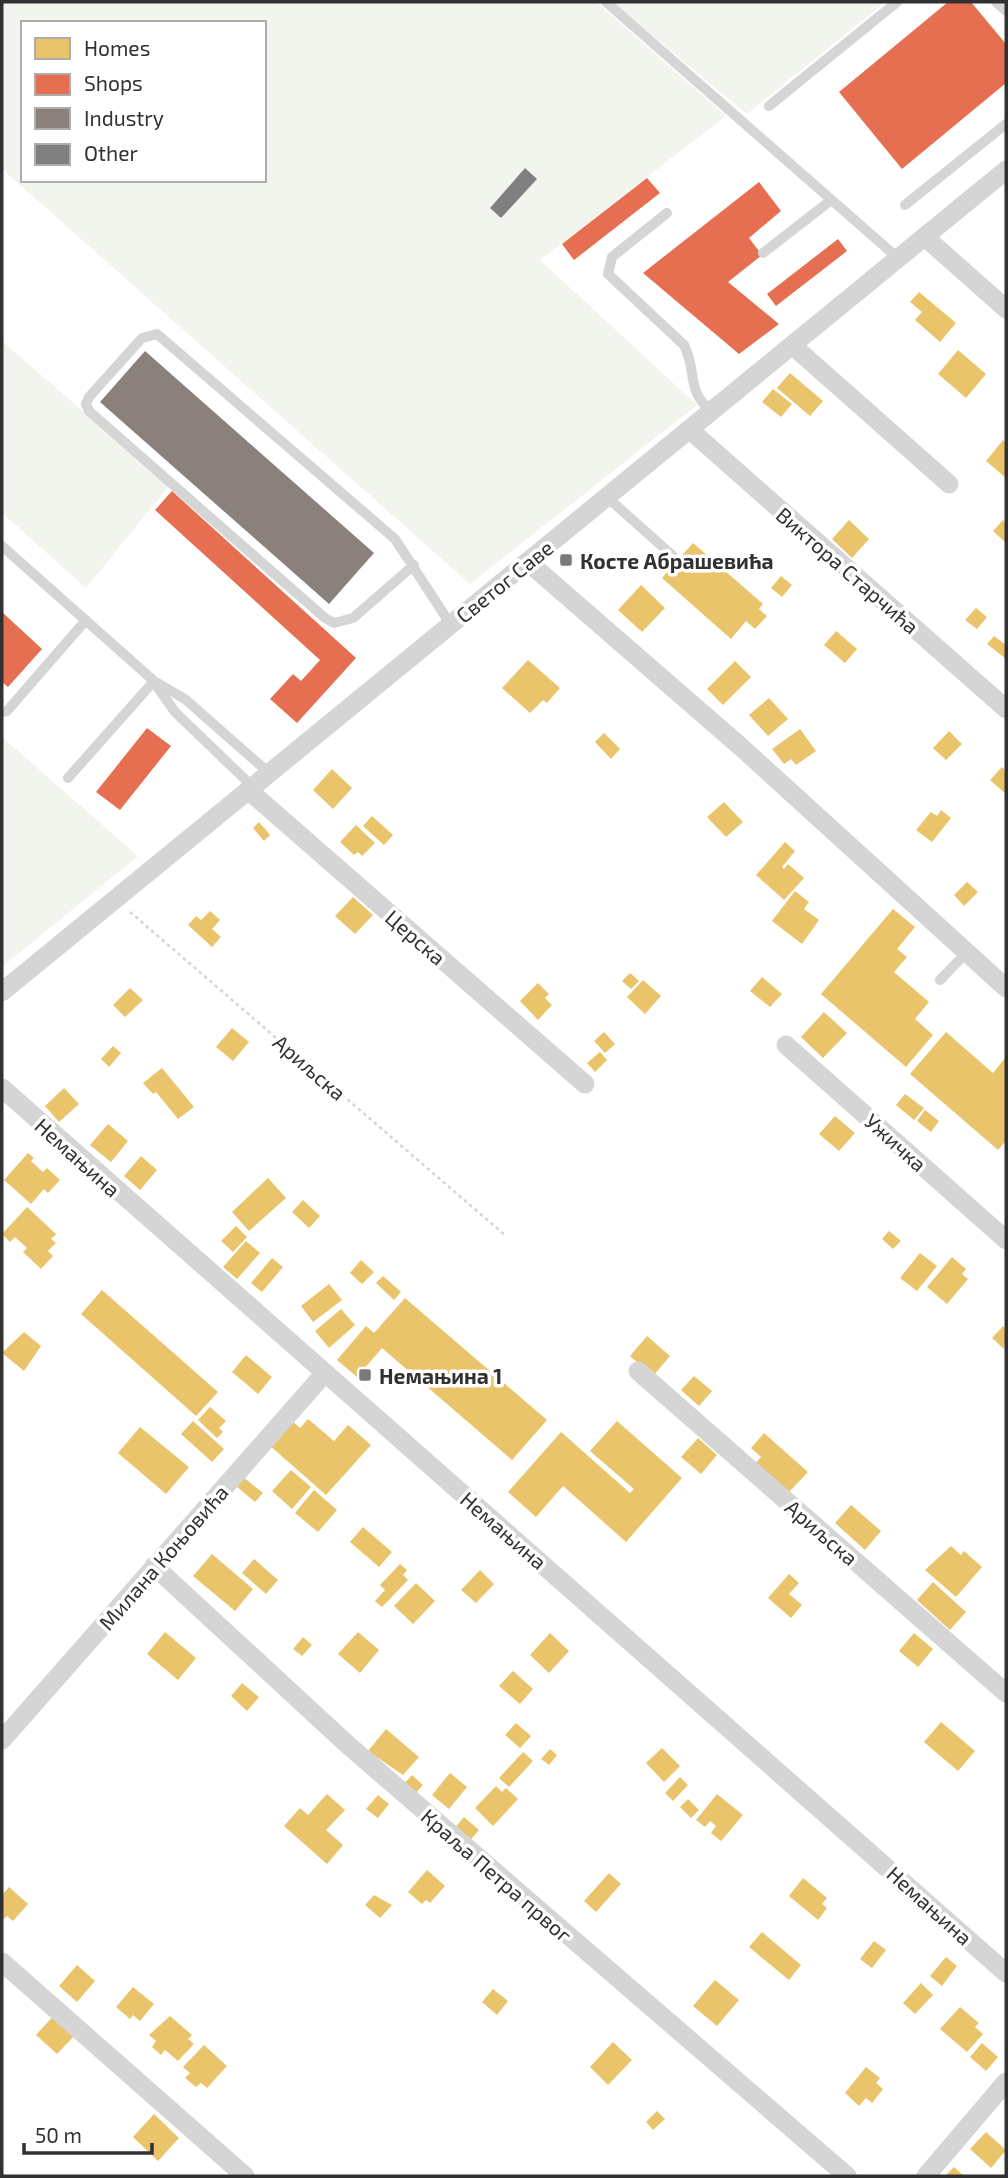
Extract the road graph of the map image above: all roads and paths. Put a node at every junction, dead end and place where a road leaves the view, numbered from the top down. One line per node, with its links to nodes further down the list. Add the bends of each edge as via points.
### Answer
1 (606, 2): 8 (lane)
2 (897, 2): 5 (lane)
3 (996, 2): 4 (lane)
4 (1006, 11)
5 (769, 106)
6 (1006, 124): 9 (lane)
7 (1006, 170): 11 (street, Светог Саве)
8 (830, 201): 12 (lane); 13 (lane)
9 (905, 205)
10 (667, 213): 16 (lane, via 612,257 608,274 684,345 693,389)
11 (925, 237): 13 (street, Светог Саве); 14 (street)
12 (763, 253)
13 (898, 259): 15 (street, Светог Саве)
14 (1006, 309)
15 (792, 345): 16 (street, Светог Саве); 18 (street)
16 (712, 412): 17 (street, Светог Саве)
17 (690, 430): 19 (street, Светог Саве); 27 (street, Виктора Старчића)
18 (949, 484)
19 (608, 498): 21 (lane); 22 (street, Светог Саве)
20 (2, 546): 24 (lane)
21 (673, 555)
22 (528, 562): 25 (street, Светог Саве); 33 (street, via 741,747)
23 (414, 565): 23 (lane, via 383,527 157,334 142,338 89,397 89,411 334,623 353,618); 25 (lane)
24 (86, 620): 26 (lane); 28 (lane)
25 (451, 625): 29 (street, Светог Саве)
26 (154, 681): 29 (lane, via 185,699); 30 (lane); 31 (lane, via 174,712)
27 (1006, 709)
28 (2, 712)
29 (269, 773): 31 (street, Светог Саве)
30 (68, 778)
31 (250, 788): 32 (street, Светог Саве); 38 (street, Церска)
32 (115, 898): 36 (street, Светог Саве); 40 (path, Ариљска)
33 (966, 953): 34 (lane); 35 (street)
34 (940, 980)
35 (1006, 988)
36 (2, 992)
37 (786, 1045): 41 (street, Ужичка)
38 (585, 1084)
39 (2, 1088): 43 (street, Немањина)
40 (506, 1236)
41 (1006, 1240)
42 (638, 1371): 45 (street, Ариљска)
43 (324, 1374): 44 (street, Милана Коњовића); 48 (street, Немањина)
44 (154, 1566): 46 (street, Милана Коњовића); 51 (street, Краља Петра првог, via 348,1745)
45 (1006, 1693)
46 (2, 1741)
47 (2, 1962): 50 (street)
48 (1006, 1973)
49 (1006, 2082): 52 (street)
50 (245, 2176)
51 (847, 2176)
52 (926, 2176)

